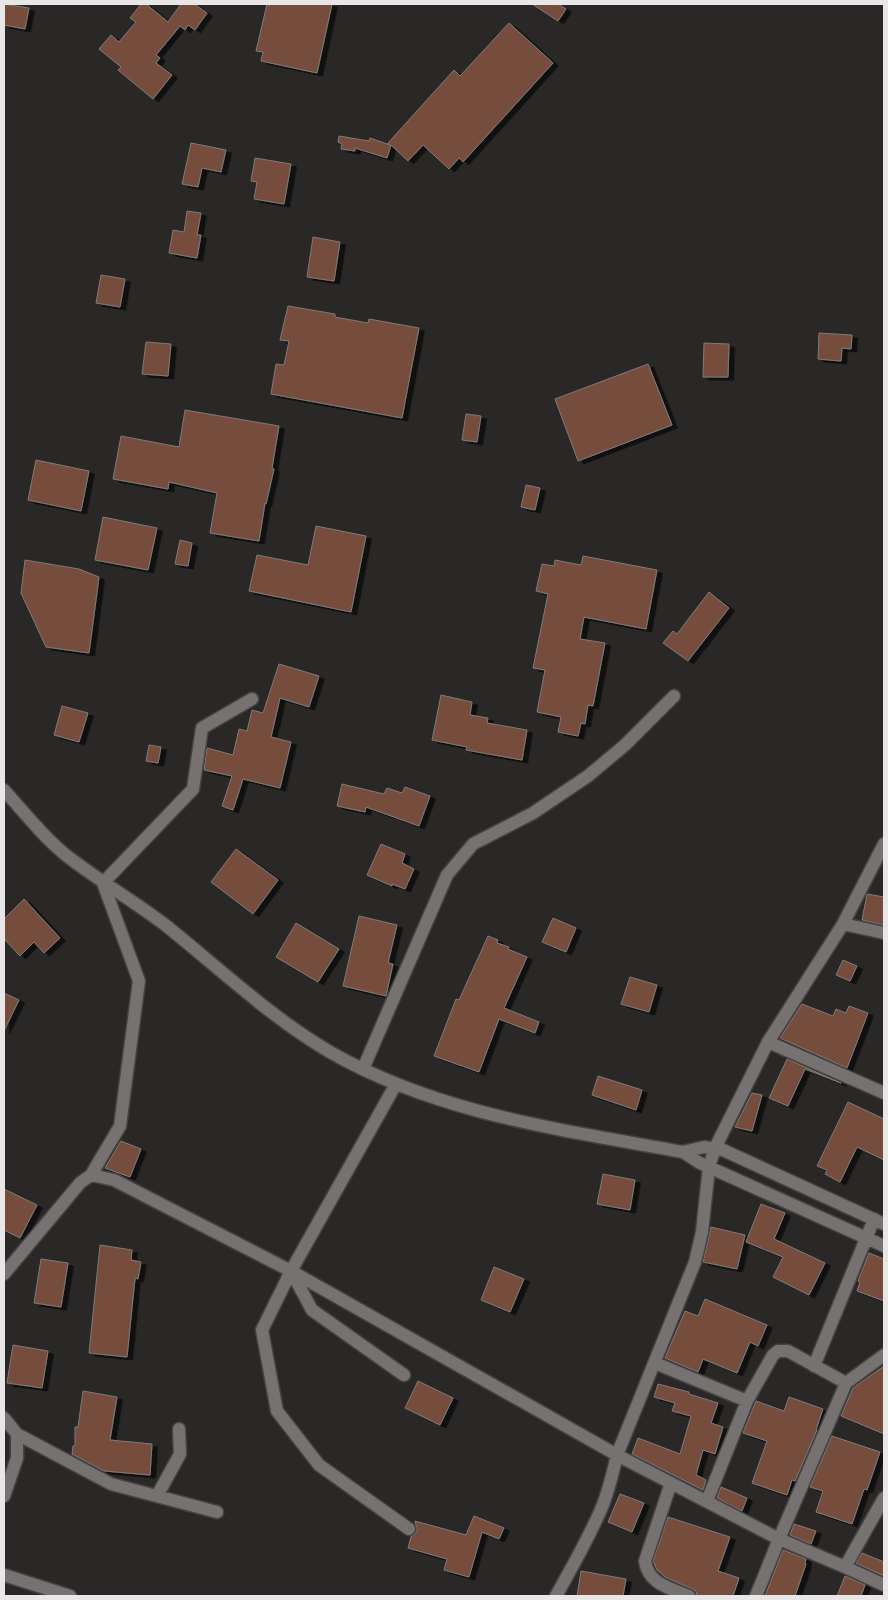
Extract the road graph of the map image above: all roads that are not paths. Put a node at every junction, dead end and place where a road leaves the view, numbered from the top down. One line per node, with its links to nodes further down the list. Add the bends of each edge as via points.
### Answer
1 (674, 696): 9 (street, via 625,745 588,776 533,813 473,844 446,875)
2 (252, 699): 5 (street, via 202,728 193,789)
3 (4, 790): 5 (street, via 49,839)
4 (884, 844): 6 (street)
5 (103, 883): 9 (street, via 157,919 270,1011 331,1052); 15 (street, via 139,981 120,1126)
6 (844, 924): 7 (street); 8 (street)
7 (884, 933)
8 (768, 1042): 11 (street); 12 (street)
9 (363, 1069): 10 (street)
10 (396, 1084): 13 (street, via 495,1116); 19 (street)
11 (884, 1093)
12 (715, 1148): 13 (street); 14 (street); 16 (street)
13 (683, 1152): 14 (street)
14 (709, 1167): 17 (street); 22 (street, via 696,1262)
15 (91, 1175): 19 (street, via 114,1180); 20 (street, via 80,1183)
16 (879, 1222): 17 (street)
17 (866, 1237): 18 (street); 23 (street)
18 (884, 1246)
19 (291, 1271): 24 (street, via 312,1310); 30 (street); 37 (street, via 262,1330 277,1411 319,1465)
20 (4, 1274)
21 (884, 1355): 25 (street)
22 (655, 1363): 26 (street); 30 (street)
23 (814, 1366): 25 (street); 26 (street, via 788,1351 778,1351)
24 (404, 1375)
25 (846, 1383): 38 (street)
26 (747, 1401): 35 (street)
27 (4, 1418): 29 (street)
28 (179, 1428): 33 (street, via 180,1454)
29 (17, 1434): 32 (street, via 17,1458); 33 (street, via 111,1484)
30 (617, 1455): 31 (street); 43 (street, via 602,1506)
31 (671, 1483): 35 (street); 44 (street, via 645,1561 646,1571 654,1580)
32 (4, 1496)
33 (157, 1496): 36 (street)
34 (884, 1498): 39 (street)
35 (707, 1501): 38 (street)
36 (217, 1512)
37 (409, 1529)
38 (779, 1539): 39 (street); 45 (street)
39 (844, 1567): 41 (street)
40 (4, 1575): 42 (street)
41 (884, 1585)
42 (70, 1596)
43 (556, 1596)
44 (689, 1596)
45 (756, 1596)

